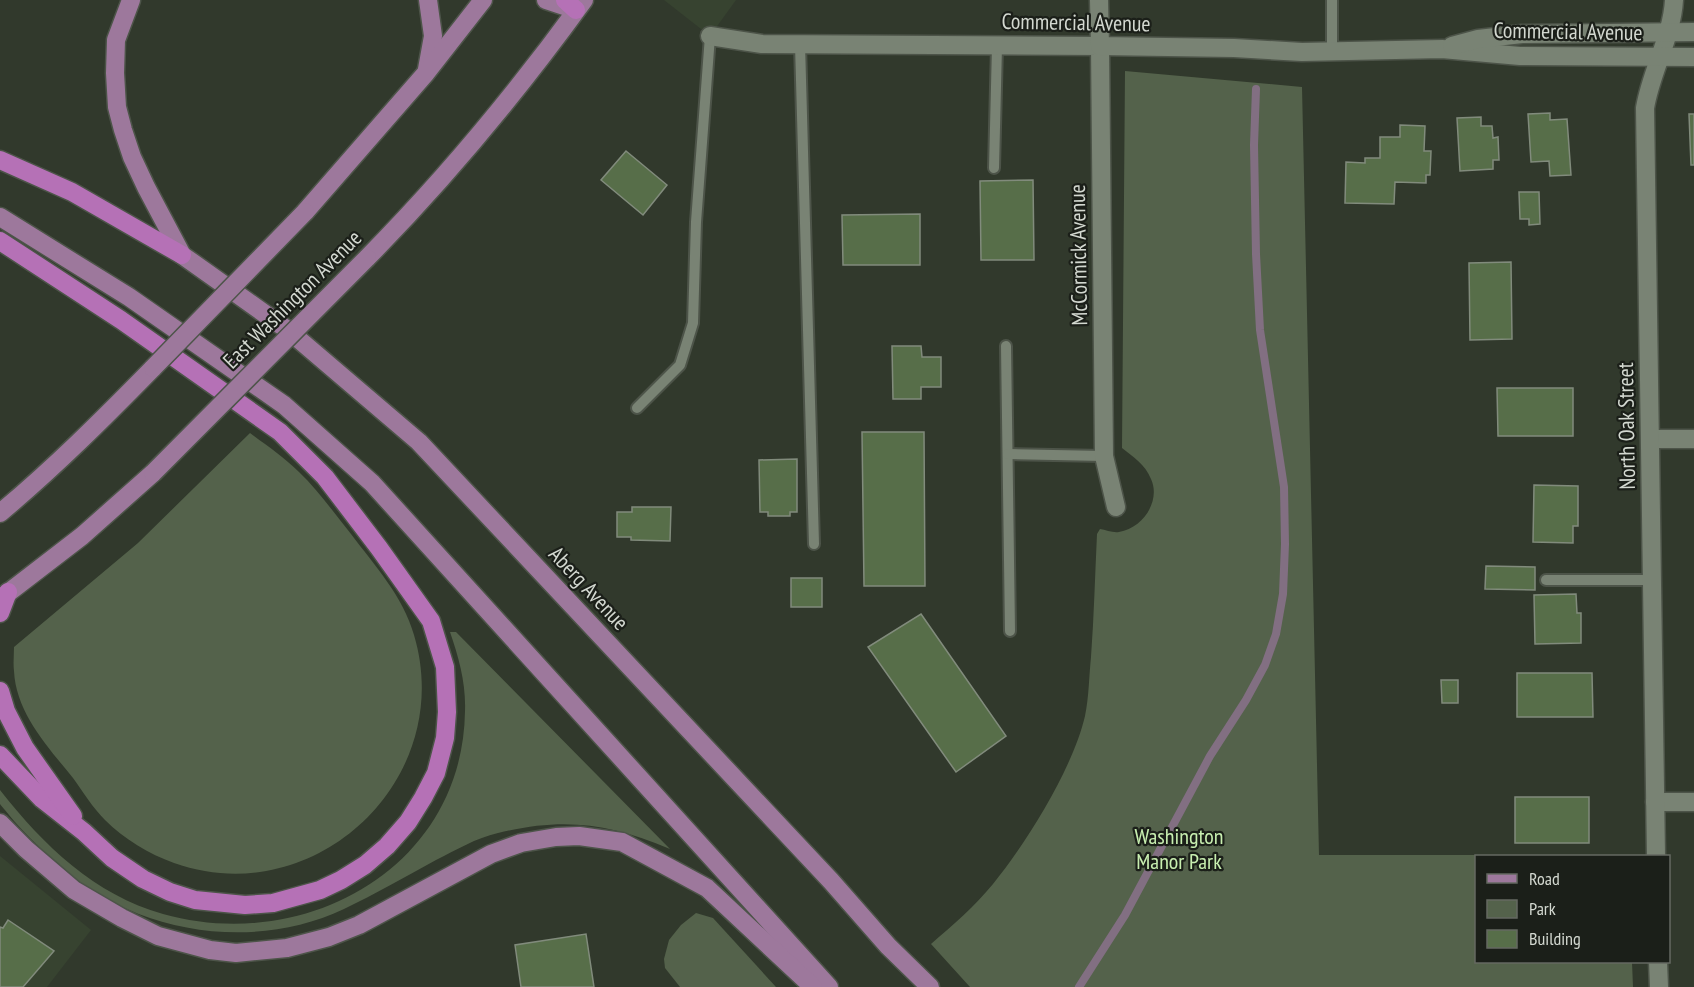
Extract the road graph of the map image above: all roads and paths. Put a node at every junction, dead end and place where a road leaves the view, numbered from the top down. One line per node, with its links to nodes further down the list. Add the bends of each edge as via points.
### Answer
1 (130, 0): 24 (main road, via 116,40 117,107 132,157)
2 (428, 0): 19 (main road, via 433,36)
3 (483, 0): 19 (main road)
4 (546, 0): 8 (main road)
5 (1099, 0): 14 (street, McCormick Avenue)
6 (1332, 0): 16 (lane)
7 (1674, 0): 9 (street, North Oak Street)
8 (575, 3): 36 (main road, East Washington Avenue, bridge, via 524,80 440,180 367,258 153,473 82,536)
9 (1668, 32): 10 (street, Commercial Avenue); 15 (street, Commercial Avenue, via 1522,34 1478,39); 18 (street, North Oak Street)
10 (1694, 32)
11 (710, 36): 12 (street, Commercial Avenue, via 762,44); 26 (lane, via 693,323 680,365)
12 (800, 44): 13 (street, Commercial Avenue); 33 (lane)
13 (997, 46): 14 (street, Commercial Avenue); 21 (lane)
14 (1100, 46): 16 (street, Commercial Avenue); 30 (street, McCormick Avenue)
15 (1442, 49): 16 (street, Commercial Avenue); 18 (street, Commercial Avenue, via 1520,56)
16 (1332, 51)
17 (1694, 57): 18 (street, Commercial Avenue)
18 (1660, 58): 28 (street, North Oak Street, via 1645,108)
19 (426, 73): 32 (main road, bridge, via 306,212 93,429)
20 (0, 160): 24 (highway, via 72,192)
21 (994, 168)
22 (0, 217): 48 (main road, via 129,297 284,405 372,483)
23 (0, 241): 44 (highway, via 280,432 325,477 431,621 445,667 445,738 436,773 423,798 387,846 365,865 320,890 273,903 245,905 195,900 143,879)
24 (182, 255): 49 (main road, Aberg Avenue, via 289,331 419,442)
25 (1006, 346): 29 (lane)
26 (637, 408)
27 (1694, 439): 28 (street)
28 (1651, 440): 35 (street, North Oak Street)
29 (1008, 454): 30 (lane); 38 (lane)
30 (1104, 456): 31 (street, McCormick Avenue)
31 (1116, 507)
32 (0, 513)
33 (814, 544)
34 (1546, 580): 35 (lane)
35 (1652, 580): 41 (street, North Oak Street)
36 (4, 596): 37 (highway)
37 (0, 613)
38 (1010, 631)
39 (0, 691): 44 (highway, via 25,748)
40 (0, 755): 44 (highway, via 42,799)
41 (1654, 802): 42 (street); 45 (street, North Oak Street)
42 (1694, 802)
43 (0, 823): 47 (main road, via 74,890 122,918 159,936 236,953 286,948 329,937 359,925 490,854 521,843 579,836 622,842 707,888)
44 (84, 832)
45 (1656, 855)
46 (1658, 963): 50 (street)
47 (813, 987)
48 (829, 987)
49 (930, 987)
50 (1659, 987)

